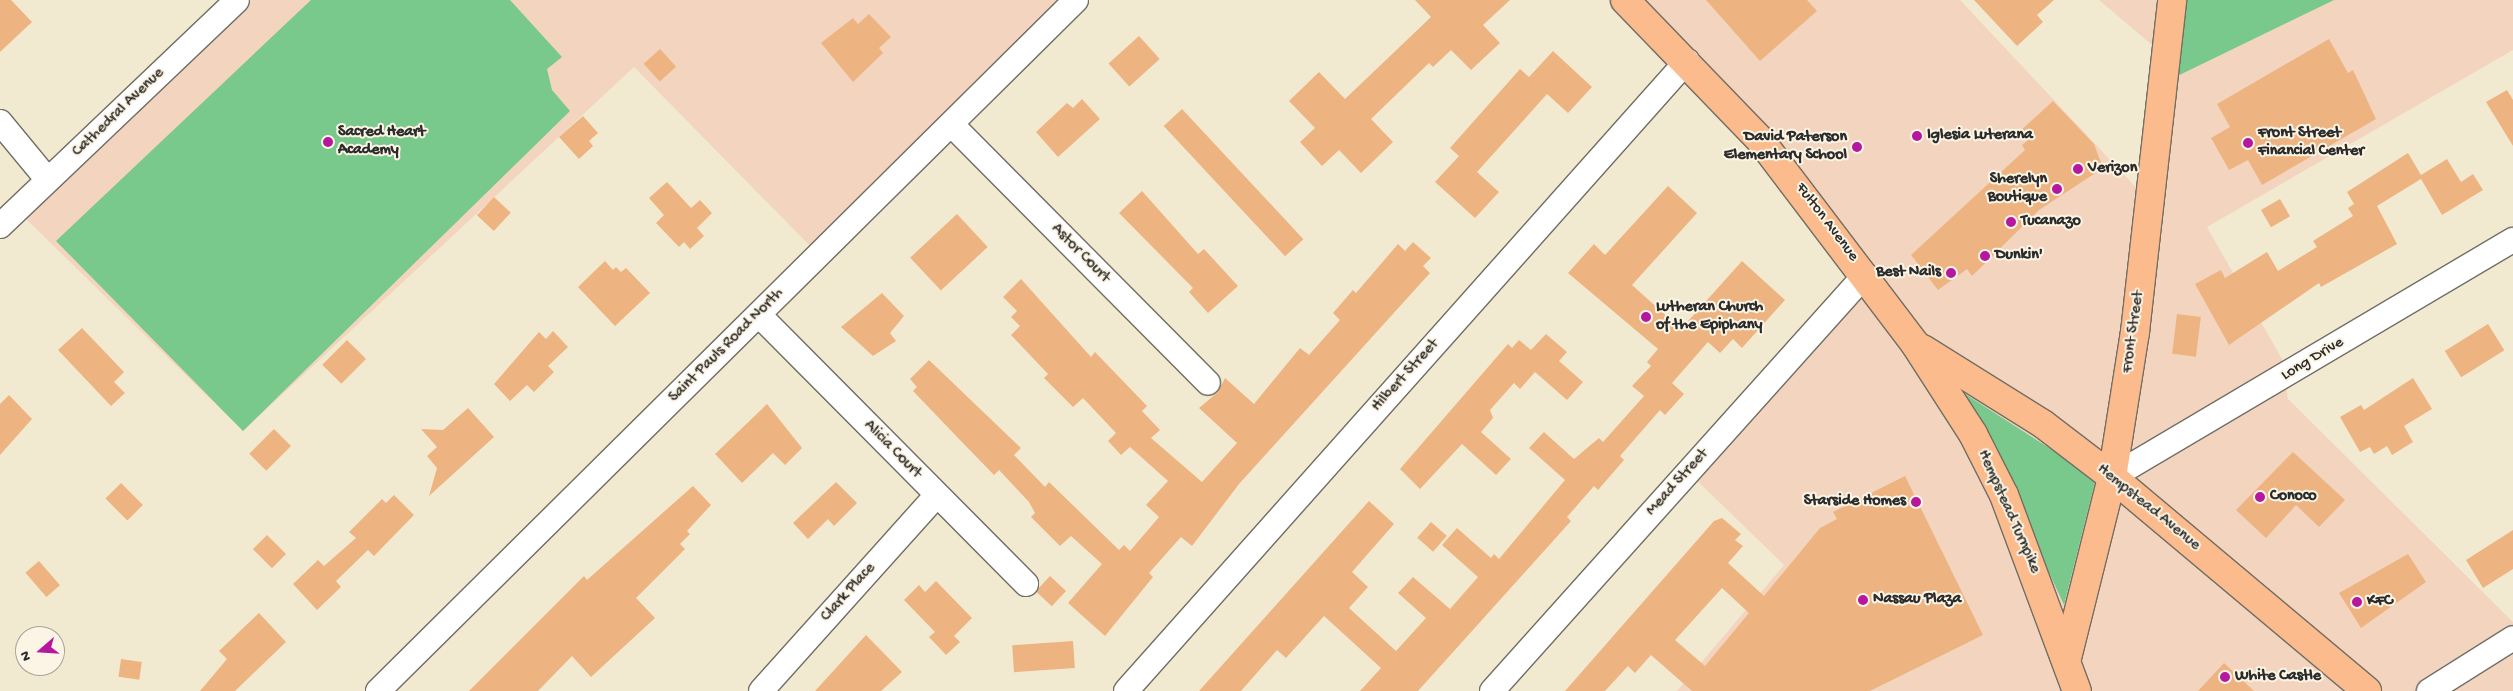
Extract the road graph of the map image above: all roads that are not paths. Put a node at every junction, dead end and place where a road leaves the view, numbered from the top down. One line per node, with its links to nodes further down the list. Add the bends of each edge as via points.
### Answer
1 (237, 0): 8 (street, Cathedral Avenue)
2 (1076, 0): 7 (street, Saint Pauls Road North)
3 (1625, 0): 5 (main road, Fulton Avenue)
4 (2172, 0): 15 (main road, Front Street, via 2135,332)
5 (1687, 61): 11 (main road, Fulton Avenue, via 1761,141); 22 (street, Hilbert Street)
6 (0, 122): 8 (street)
7 (952, 124): 12 (street, Saint Pauls Road North); 14 (street, Astor Court)
8 (48, 180): 9 (street, Cathedral Avenue)
9 (0, 226)
10 (2513, 240): 15 (street, Long Drive)
11 (1865, 275): 13 (main road, Fulton Avenue); 23 (street, Mead Street)
12 (759, 315): 16 (street, Alicia Court); 20 (street, Saint Pauls Road North)
13 (1915, 344): 15 (main road, Hempstead Avenue, via 2043,424); 19 (main road, Hempstead Turnpike, via 1973,434 2004,495)
14 (1208, 383)
15 (2112, 477): 19 (main road, Front Street); 25 (main road, Hempstead Avenue)
16 (937, 495): 17 (street, Alicia Court); 21 (street, Clark Place)
17 (1026, 584)
18 (2513, 638): 26 (street)
19 (2067, 658): 24 (main road, Hempstead Turnpike)
20 (378, 691)
21 (761, 691)
22 (1126, 691)
23 (1492, 691)
24 (2077, 691)
25 (2367, 691)
26 (2429, 691)

